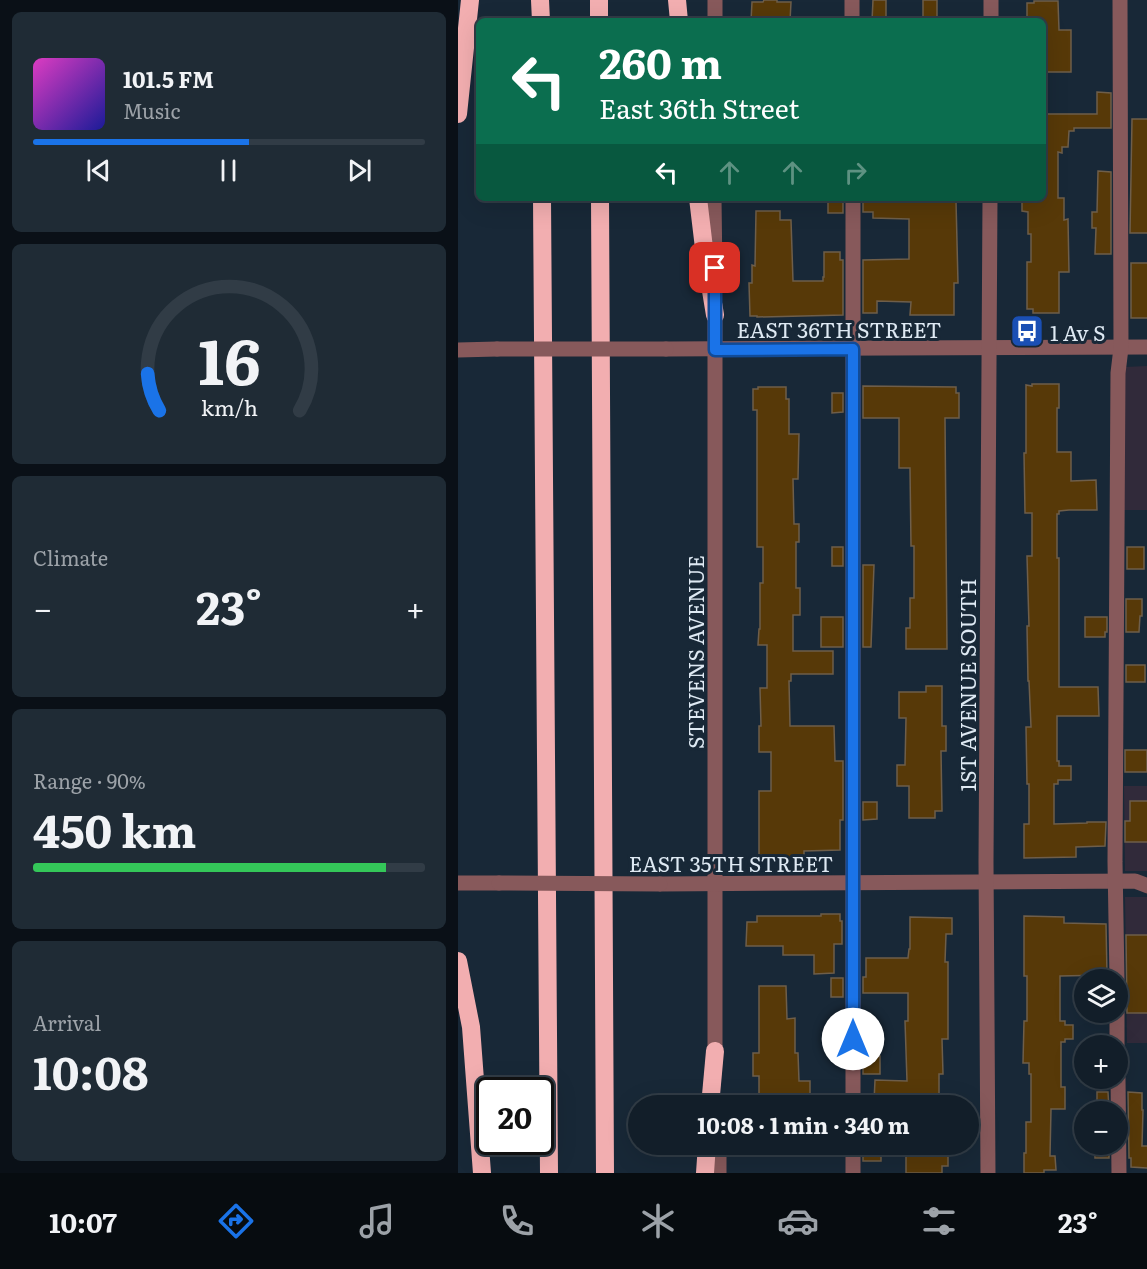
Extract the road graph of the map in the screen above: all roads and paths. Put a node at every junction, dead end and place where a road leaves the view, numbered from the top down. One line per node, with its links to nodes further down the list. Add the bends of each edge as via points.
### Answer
1 (470, 0): 15 (highway)
2 (540, 0): 9 (highway)
3 (599, 0): 10 (highway)
4 (677, 0): 11 (highway)
5 (715, 0): 12 (street)
6 (852, 0): 13 (street)
7 (991, 0): 14 (street)
8 (1120, 0): 25 (street)
9 (541, 18)
10 (599, 18)
11 (679, 18)
12 (714, 18)
13 (852, 18)
14 (991, 18)
15 (458, 114)
16 (542, 201): 46 (highway)
17 (600, 201): 47 (highway)
18 (698, 201): 22 (highway)
19 (714, 201): 22 (street, STEVENS AVENUE)
20 (853, 201): 26 (street)
21 (990, 201): 24 (street, 1ST AVENUE SOUTH)
22 (715, 315): 27 (street, STEVENS AVENUE)
23 (1148, 347): 25 (street, EAST 36TH STREET)
24 (990, 348): 25 (street, EAST 36TH STREET); 26 (street, EAST 36TH STREET); 31 (street, 1ST AVENUE SOUTH)
25 (1121, 348): 29 (street)
26 (853, 349): 27 (street, EAST 36TH STREET); 33 (street)
27 (715, 350): 28 (street, EAST 36TH STREET, bridge); 34 (street, STEVENS AVENUE)
28 (458, 351)
29 (1116, 881): 30 (street, EAST 35TH STREET); 31 (street, EAST 35TH STREET); 36 (street)
30 (1143, 881)
31 (986, 882): 33 (street, EAST 35TH STREET); 51 (street, 1ST AVENUE SOUTH)
32 (458, 883): 34 (street, EAST 35TH STREET, bridge)
33 (852, 883): 34 (street, EAST 35TH STREET); 41 (street)
34 (715, 884): 37 (street, STEVENS AVENUE)
35 (458, 961): 45 (highway, via 471,1027)
36 (1117, 969)
37 (715, 1051): 39 (highway); 40 (street, STEVENS AVENUE)
38 (1118, 1089): 52 (street)
39 (711, 1095)
40 (717, 1095)
41 (853, 1095)
42 (706, 1155): 48 (highway)
43 (719, 1155): 49 (street)
44 (853, 1155): 50 (street)
45 (482, 1173)
46 (548, 1173)
47 (605, 1173)
48 (704, 1173)
49 (719, 1173)
50 (853, 1173)
51 (988, 1173)
52 (1119, 1173)

